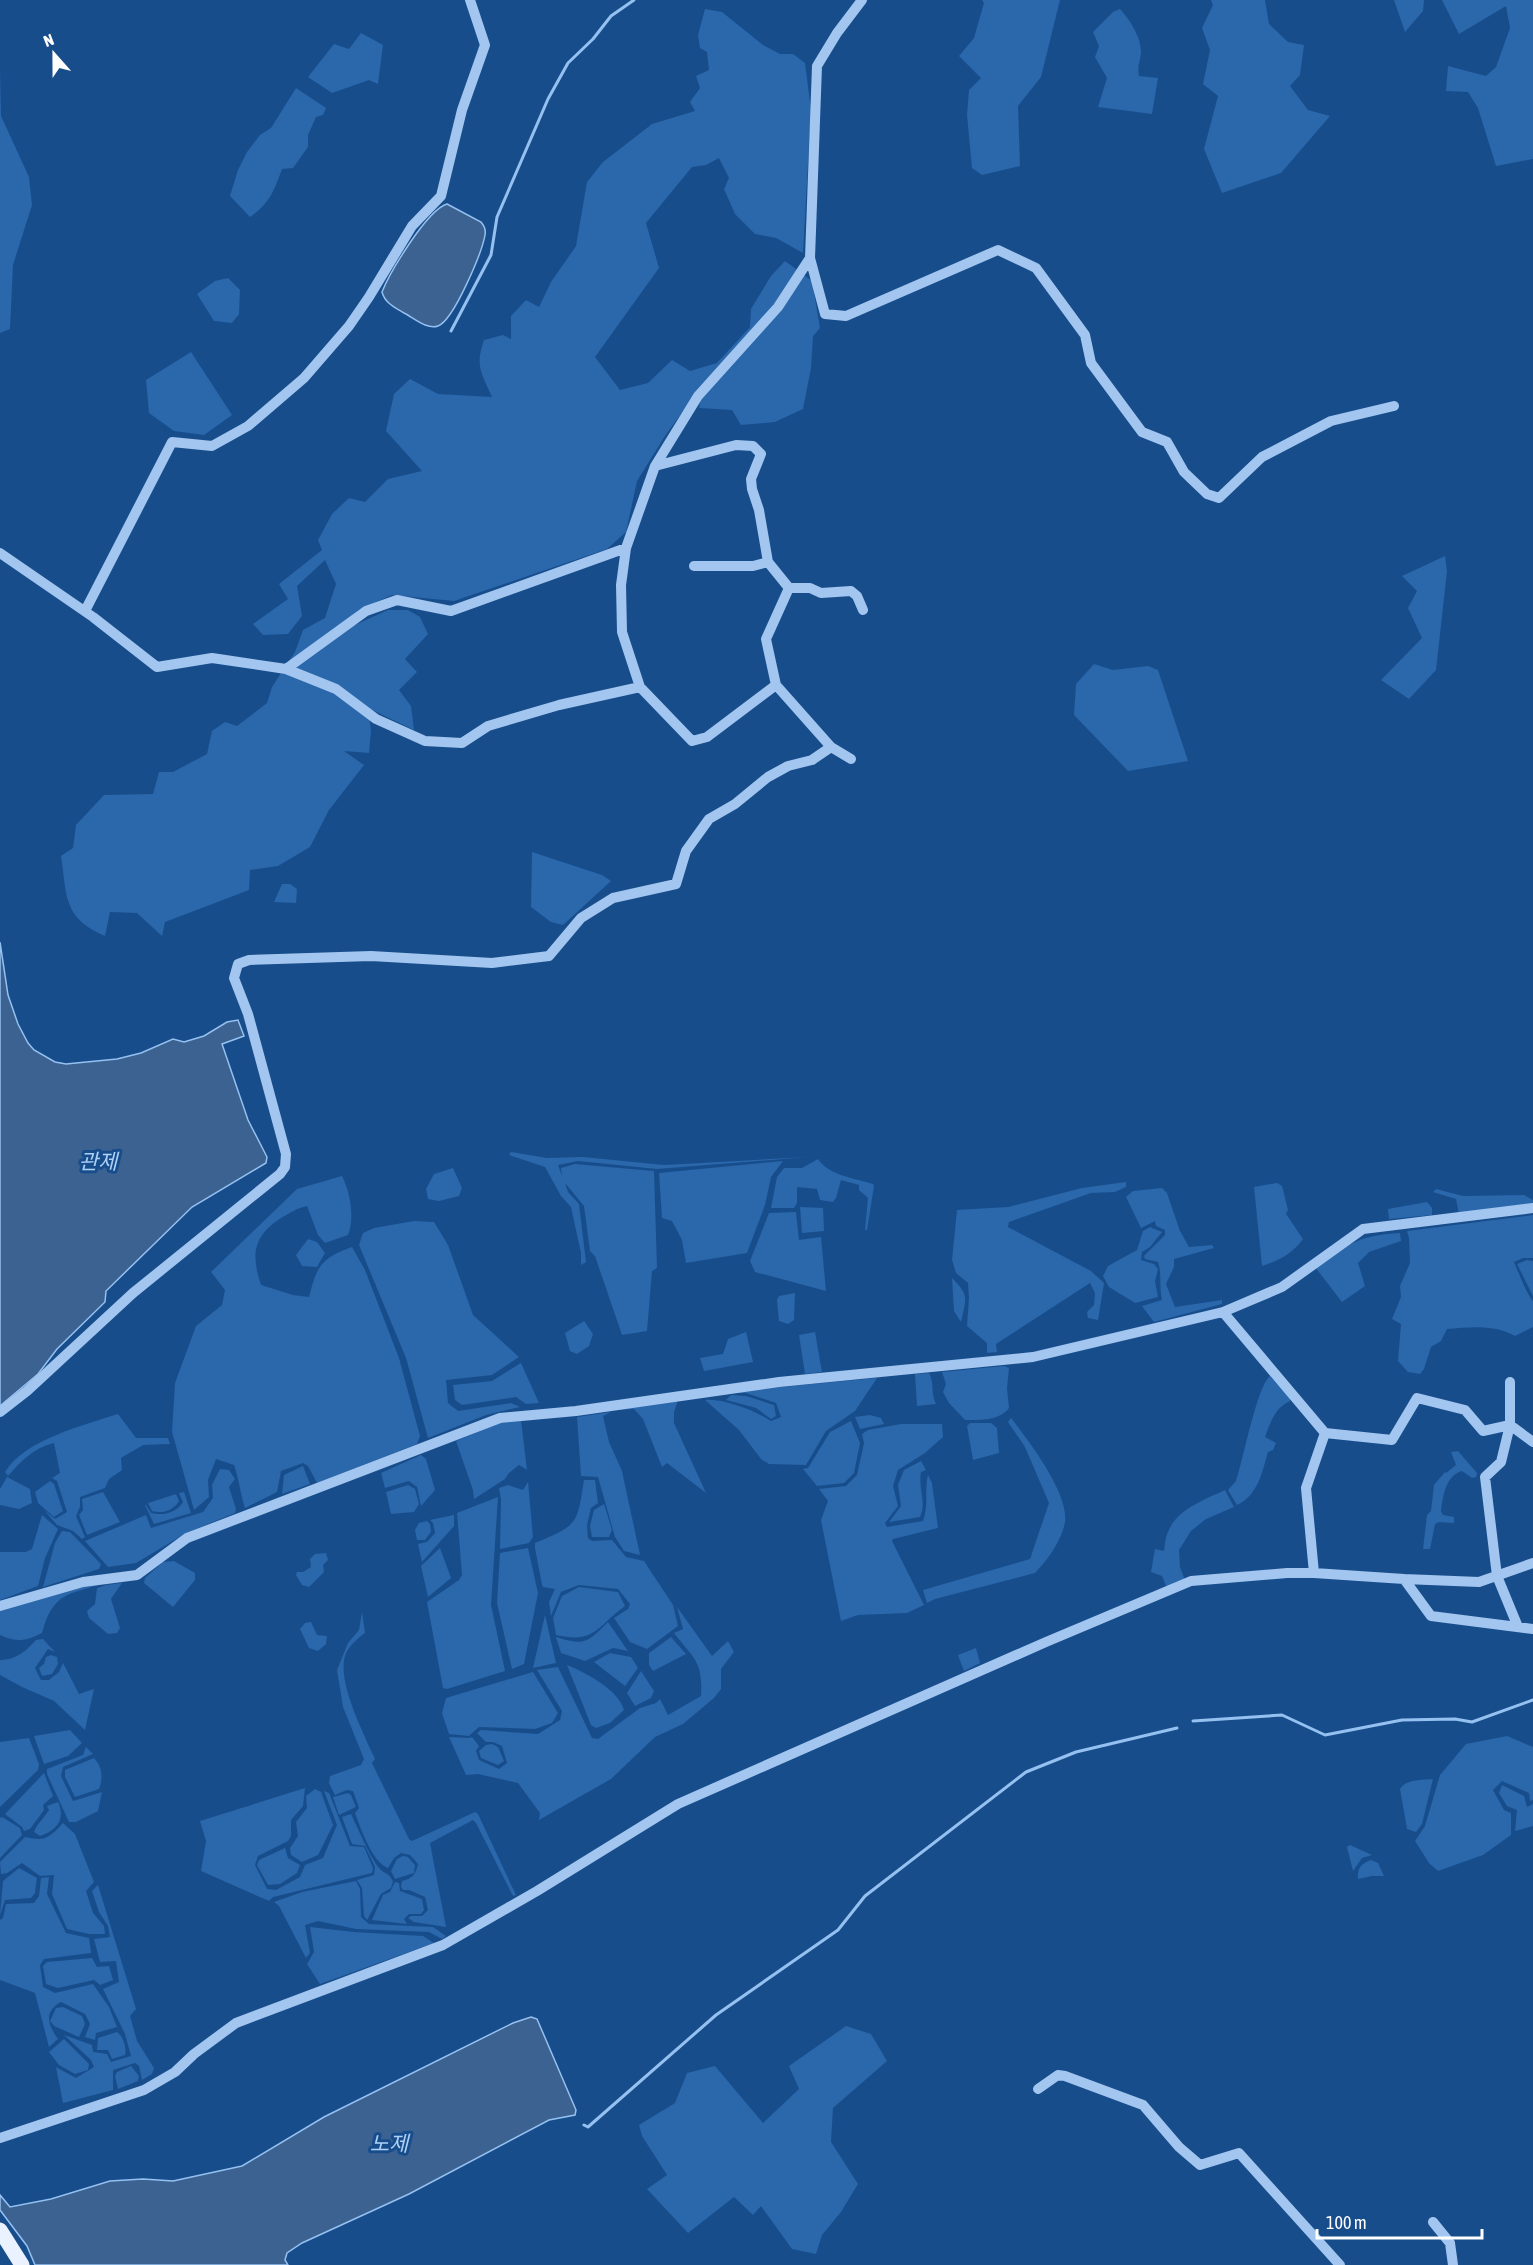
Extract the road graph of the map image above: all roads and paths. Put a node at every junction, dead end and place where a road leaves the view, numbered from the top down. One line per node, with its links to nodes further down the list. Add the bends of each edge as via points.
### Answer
1 (470, 0): 12 (street, via 485,45 462,110 441,196 412,226 356,316 304,378 248,426 212,446 172,442)
2 (862, 0): 3 (street, via 817,66)
3 (810, 258): 4 (street, via 825,314 846,316 998,250 1036,268 1085,335 1091,363 1142,432 1167,442 1184,472 1207,494 1219,498 1262,457 1331,421); 5 (street, via 778,307 698,396)
4 (1394, 406)
5 (655, 466): 6 (street); 8 (street, via 736,445 753,446 761,454 751,479)
6 (626, 548): 13 (street, via 451,611 397,600 366,611); 15 (street, via 621,585 622,632)
7 (0, 553): 12 (street)
8 (768, 562): 9 (street, via 753,566); 10 (street)
9 (694, 566)
10 (789, 588): 11 (street, via 851,591); 14 (street, via 766,639)
11 (863, 610)
12 (85, 611): 13 (street, via 157,667 212,658)
13 (286, 669): 15 (street, via 336,689 376,719 425,741 462,743 488,726)
14 (776, 685): 15 (street, via 707,737 692,741); 16 (street)
15 (640, 687)
16 (831, 747): 17 (street); 21 (street, via 812,760 788,766 768,777 709,819 686,851 676,884 614,898 581,918 549,956 492,963 370,956 249,960 238,964 234,978 248,1014 286,1154 285,1167 133,1293)
17 (851, 759)
18 (1533, 1208): 19 (street, via 1363,1229 1282,1287)
19 (1223, 1312): 23 (street); 29 (street, via 1032,1358 779,1382 500,1418 187,1538 136,1575 83,1582)
20 (1510, 1382): 22 (street)
21 (0, 1412)
22 (1510, 1425): 23 (street, via 1483,1431 1465,1410 1417,1398 1392,1440); 24 (street); 27 (street, via 1501,1462 1485,1477)
23 (1325, 1433): 26 (street, via 1306,1488)
24 (1533, 1442)
25 (1533, 1563): 27 (street)
26 (1314, 1573): 28 (street); 33 (street, via 1191,1581 1046,1642 678,1804 443,1945 236,2023 175,2072 144,2090)
27 (1497, 1576): 28 (street, via 1479,1582); 30 (street)
28 (1404, 1579): 30 (street, via 1431,1616)
29 (0, 1606)
30 (1518, 1627): 31 (street)
31 (1533, 1629)
32 (1038, 2089): 37 (street, via 1058,2075 1143,2105 1200,2165 1239,2153)
33 (0, 2138)
34 (1433, 2222): 38 (street, via 1450,2243)
35 (0, 2230): 36 (main road)
36 (22, 2265)
37 (1340, 2265)
38 (1453, 2265)

